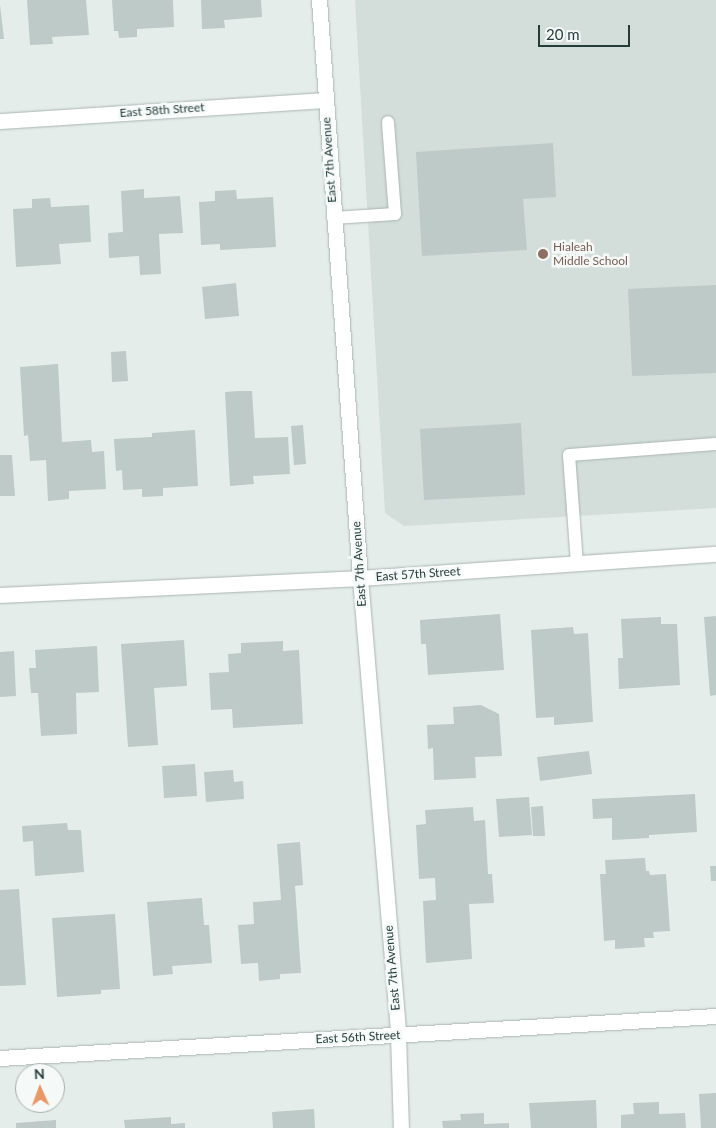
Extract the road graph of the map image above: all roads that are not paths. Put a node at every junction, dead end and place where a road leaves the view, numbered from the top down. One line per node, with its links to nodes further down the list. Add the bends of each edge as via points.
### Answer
1 (319, 0): 2 (street, East 7th Avenue)
2 (325, 100): 3 (street, East 58th Street); 5 (street, East 7th Avenue)
3 (0, 121)
4 (388, 122): 5 (lane, via 395,214)
5 (334, 218): 9 (street, East 7th Avenue)
6 (716, 444): 8 (lane, via 569,455)
7 (716, 554): 8 (street, East 57th Street)
8 (577, 564): 9 (street, East 57th Street)
9 (360, 578): 10 (street, East 57th Street); 12 (street, East 7th Avenue)
10 (0, 595)
11 (716, 1016): 12 (street, East 56th Street)
12 (398, 1035): 13 (street, East 56th Street); 14 (street, East 7th Avenue)
13 (0, 1058)
14 (401, 1128)

